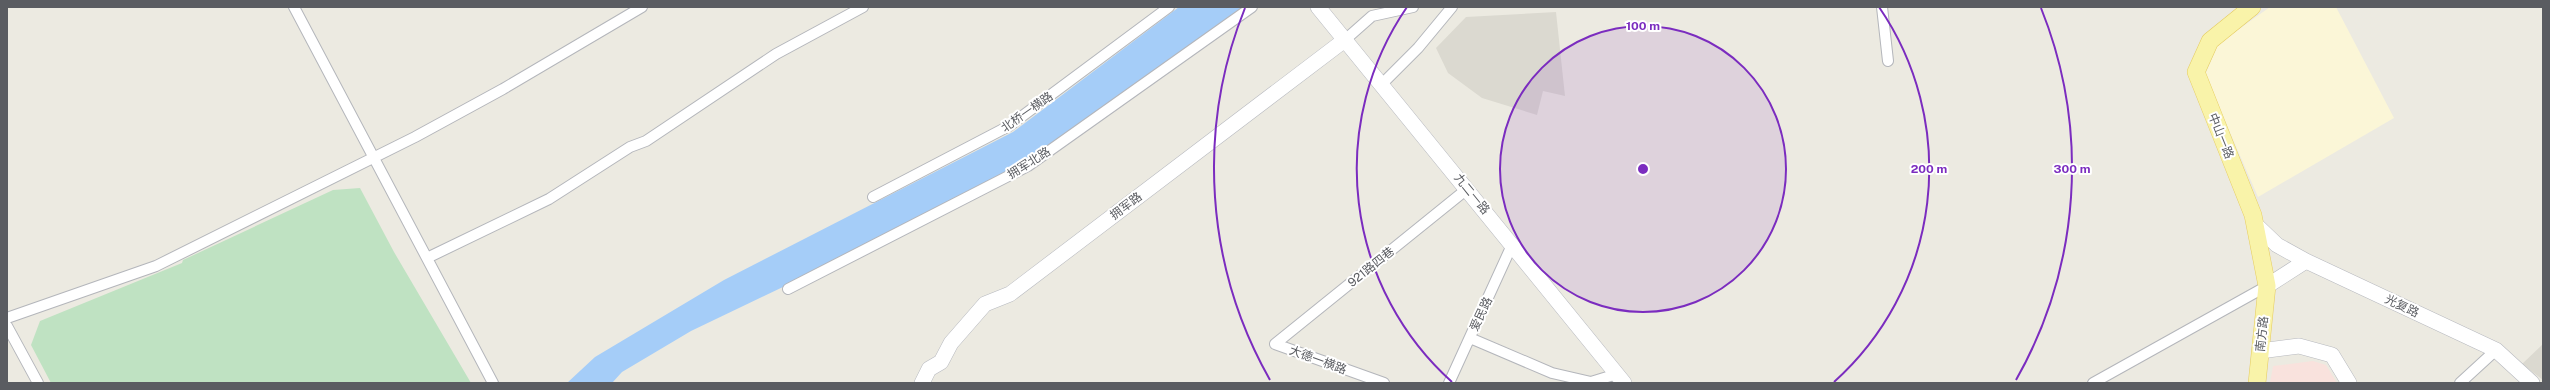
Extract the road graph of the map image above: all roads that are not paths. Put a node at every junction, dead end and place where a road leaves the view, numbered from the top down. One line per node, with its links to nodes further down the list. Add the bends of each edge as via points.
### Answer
1 (294, 7): 14 (street)
2 (642, 7): 14 (street, via 503,90)
3 (863, 7): 19 (street, via 776,54 646,141 630,147 549,199)
4 (1169, 7): 16 (street, 北桥一横路, via 1009,126)
5 (1252, 7): 22 (street, 拥军北路, via 1028,166)
6 (1318, 7): 11 (street, 九二一路)
7 (1413, 7): 11 (street, via 1372,16)
8 (1452, 7): 13 (street, via 1418,48)
9 (1882, 7): 12 (street)
10 (2252, 7): 17 (main road, 中山一路, via 2210,41 2196,72)
11 (1346, 39): 13 (street, 九二一路); 32 (street, 拥军路, via 1010,294 985,304 951,343 941,362 929,368)
12 (1888, 61)
13 (1382, 84): 15 (street, 九二一路)
14 (374, 157): 19 (street); 23 (street, via 156,266)
15 (1467, 189): 18 (street, 九二一路); 26 (street, 921路四巷)
16 (872, 197)
17 (2255, 224): 20 (street, 光复路, via 2277,245); 21 (main road, 中山一路)
18 (1512, 245): 25 (street, 爱民路); 29 (street, 九二一路)
19 (427, 258): 31 (street)
20 (2306, 261): 21 (street); 27 (street, 光复路)
21 (2267, 286): 28 (main road, 南方路); 35 (street)
22 (788, 289)
23 (7, 318)
24 (7, 326): 30 (street)
25 (1470, 338): 29 (street, via 1552,373 1591,382); 34 (street, 爱民路)
26 (1275, 344): 33 (street, 大德一横路)
27 (2496, 350): 38 (street); 39 (street, 光复路)
28 (2260, 351): 36 (main road, 南方路); 37 (street, via 2299,346 2332,355)
29 (1621, 378)
30 (38, 383)
31 (493, 383)
32 (922, 383)
33 (1384, 383)
34 (1449, 383)
35 (2094, 383)
36 (2257, 383)
37 (2349, 383)
38 (2460, 383)
39 (2532, 383)

